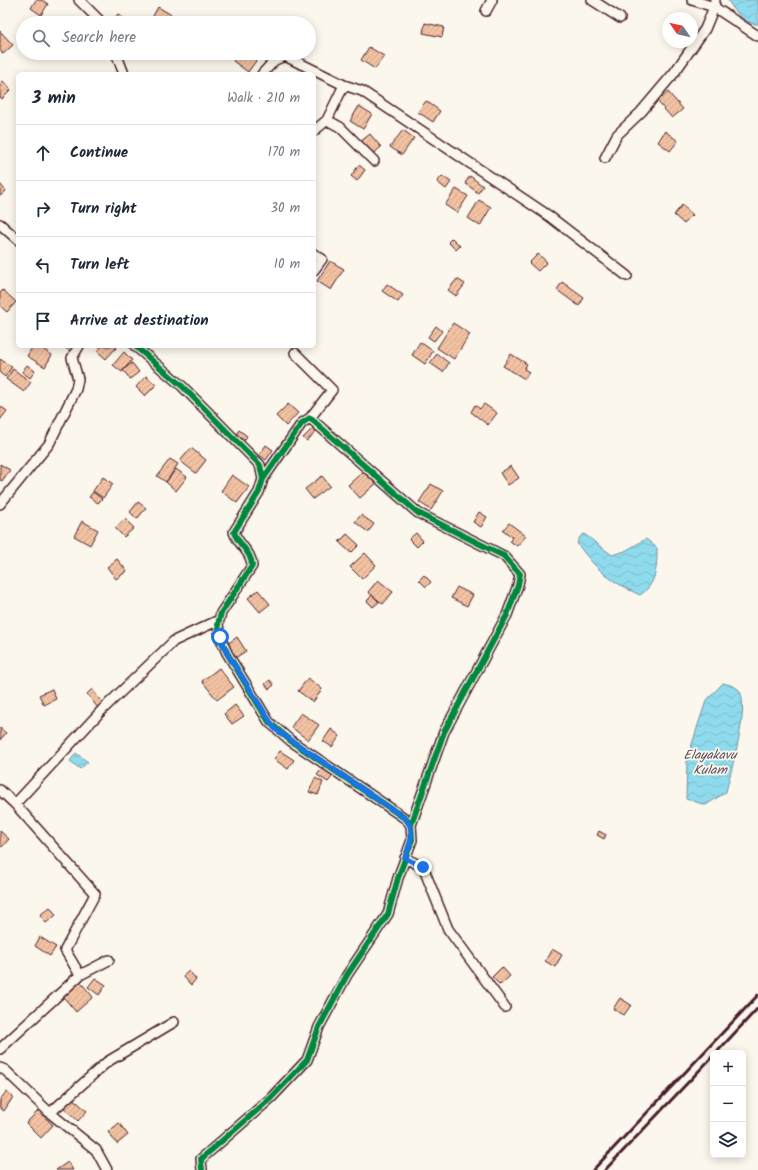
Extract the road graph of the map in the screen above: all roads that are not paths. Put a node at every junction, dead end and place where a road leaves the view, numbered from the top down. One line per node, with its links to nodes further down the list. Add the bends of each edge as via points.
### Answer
1 (79, 0): 7 (street)
2 (492, 0): 6 (street)
3 (592, 0): 8 (street)
4 (692, 0): 5 (street)
5 (714, 3): 9 (street); 18 (street, via 705,29 674,73 641,112 617,135)
6 (486, 11)
7 (95, 16)
8 (620, 18)
9 (758, 36)
10 (119, 60): 13 (street)
11 (275, 60): 14 (street)
12 (293, 60): 15 (street)
13 (123, 72)
14 (264, 72)
15 (344, 85): 16 (street); 24 (street, via 362,90 548,216)
16 (327, 120): 17 (street); 19 (street, via 340,127)
17 (316, 129)
18 (606, 158)
19 (374, 162)
20 (0, 224): 21 (street)
21 (16, 238)
22 (316, 255): 23 (street, via 322,259)
23 (316, 267)
24 (627, 276)
25 (78, 348): 30 (street, via 72,358 78,379 76,389 49,444)
26 (137, 348): 29 (street, via 182,386 252,456 260,465)
27 (296, 354): 28 (street, via 332,390)
28 (310, 418): 29 (street, via 302,423); 34 (street, via 418,513 504,556 520,574 507,615 444,732)
29 (263, 479): 31 (street, via 259,492 234,532 236,540 249,553 252,566)
30 (0, 504)
31 (219, 620): 33 (street, via 174,641 102,710); 34 (street, via 220,637 227,653 275,729 406,819)
32 (0, 790): 33 (street)
33 (15, 804): 37 (street, via 95,894 64,950)
34 (411, 825): 35 (street, via 412,840)
35 (405, 858): 38 (street, via 423,867 448,929); 44 (street, via 388,914 347,975 319,1027 308,1060 271,1098 202,1159)
36 (109, 960): 37 (street)
37 (80, 975): 40 (street)
38 (505, 1007)
39 (174, 1022): 42 (street, via 107,1062)
40 (0, 1049)
41 (0, 1068): 42 (street)
42 (50, 1112): 43 (street, via 96,1150)
43 (107, 1170)
44 (202, 1170)

